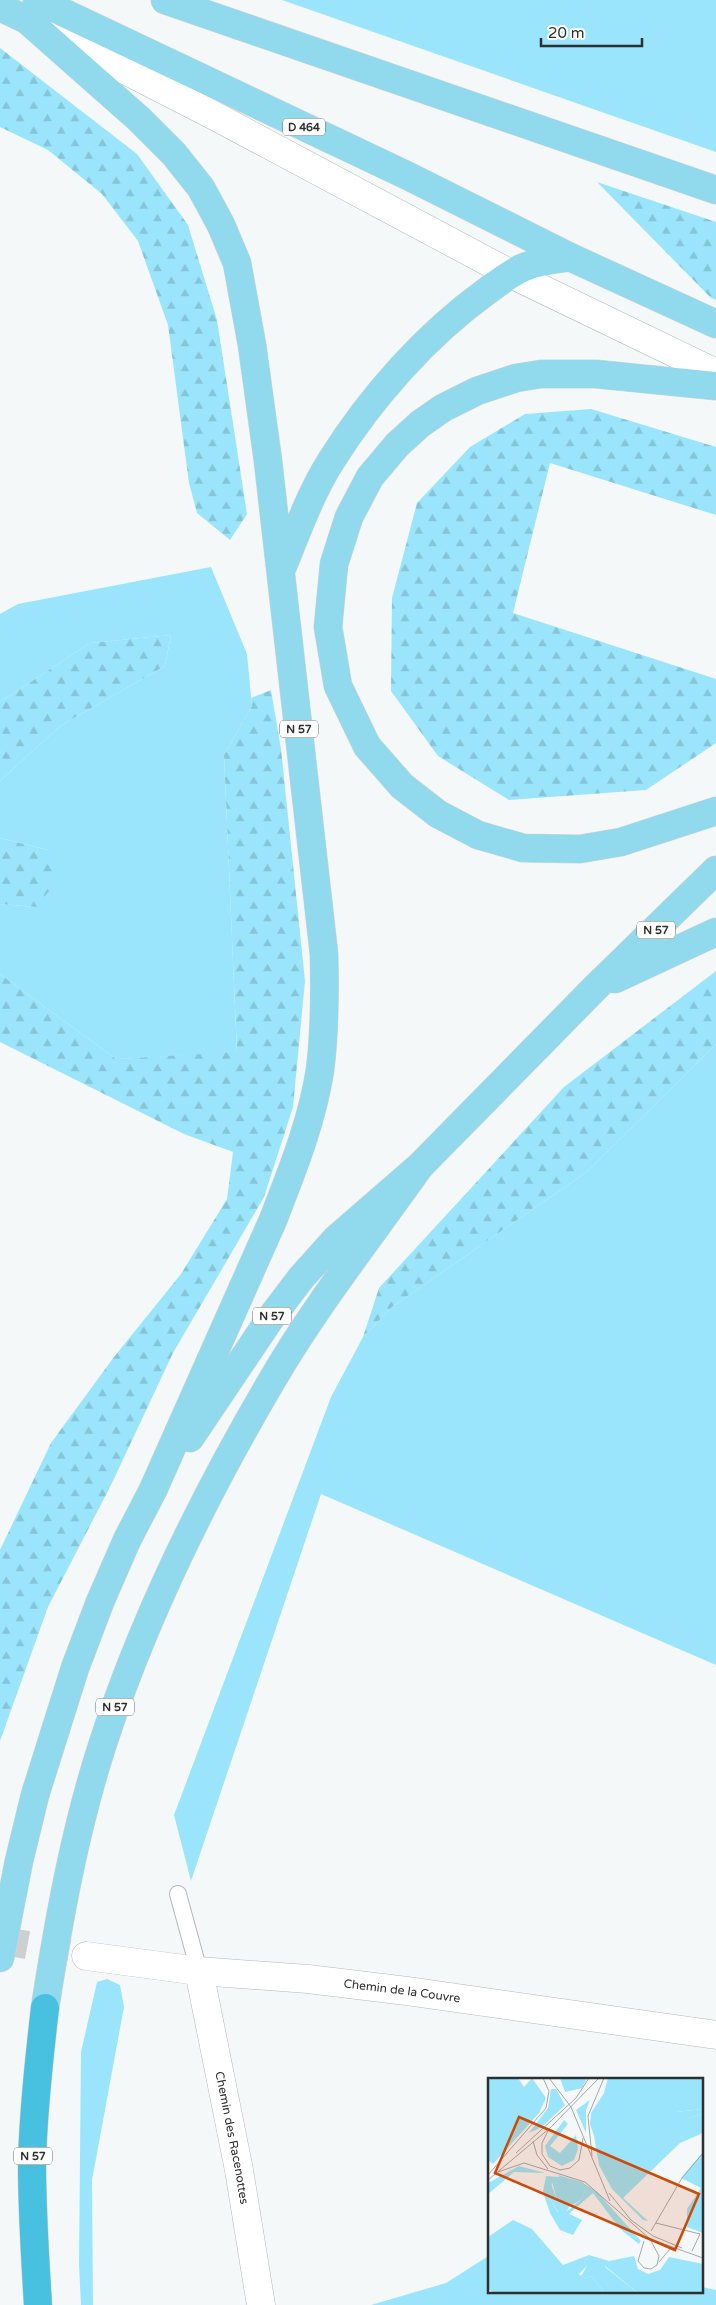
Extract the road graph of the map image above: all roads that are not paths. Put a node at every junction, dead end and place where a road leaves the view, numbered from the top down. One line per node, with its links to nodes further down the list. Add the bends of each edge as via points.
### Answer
1 (166, 0): 4 (main road)
2 (0, 7): 3 (main road, N 57)
3 (32, 10): 5 (main road, D 464, via 406,175); 6 (street, D 464, via 213,115); 10 (main road, N 57, via 174,154 201,188 221,224 237,263 246,308)
4 (716, 190)
5 (570, 257): 6 (main road, via 537,262); 7 (main road, D 464)
6 (511, 274): 8 (street, D 464); 10 (main road, via 469,304 434,335 363,416 311,496)
7 (716, 324)
8 (716, 373)
9 (716, 386): 11 (main road, via 596,374 541,374 516,378 477,391 443,408 396,445 370,477 349,517 334,564 328,628 338,686 367,746 402,786 438,814 478,835 523,848 580,849 622,842)
10 (281, 569): 16 (main road, N 57, via 324,954 325,1017 320,1071 310,1118 273,1220)
11 (716, 811)
12 (716, 870): 14 (main road, N 57)
13 (716, 932): 14 (main road)
14 (595, 988): 15 (main road, N 57)
15 (420, 1166): 16 (main road, N 57, via 336,1239 301,1278); 21 (main road, N 57, via 325,1297 271,1382 174,1565 102,1745 69,1869)
16 (153, 1490): 19 (main road, N 57, via 100,1602 55,1728 19,1861)
17 (178, 1894): 20 (lane)
18 (86, 1956): 20 (street, Chemin de la Couvre)
19 (0, 1958)
20 (199, 1971): 22 (street, Chemin de la Couvre, via 407,1991); 24 (street, Chemin des Racenottes)
21 (45, 2008): 23 (highway, N 57, via 32,2162)
22 (716, 2035)
23 (38, 2305)
24 (262, 2305)

